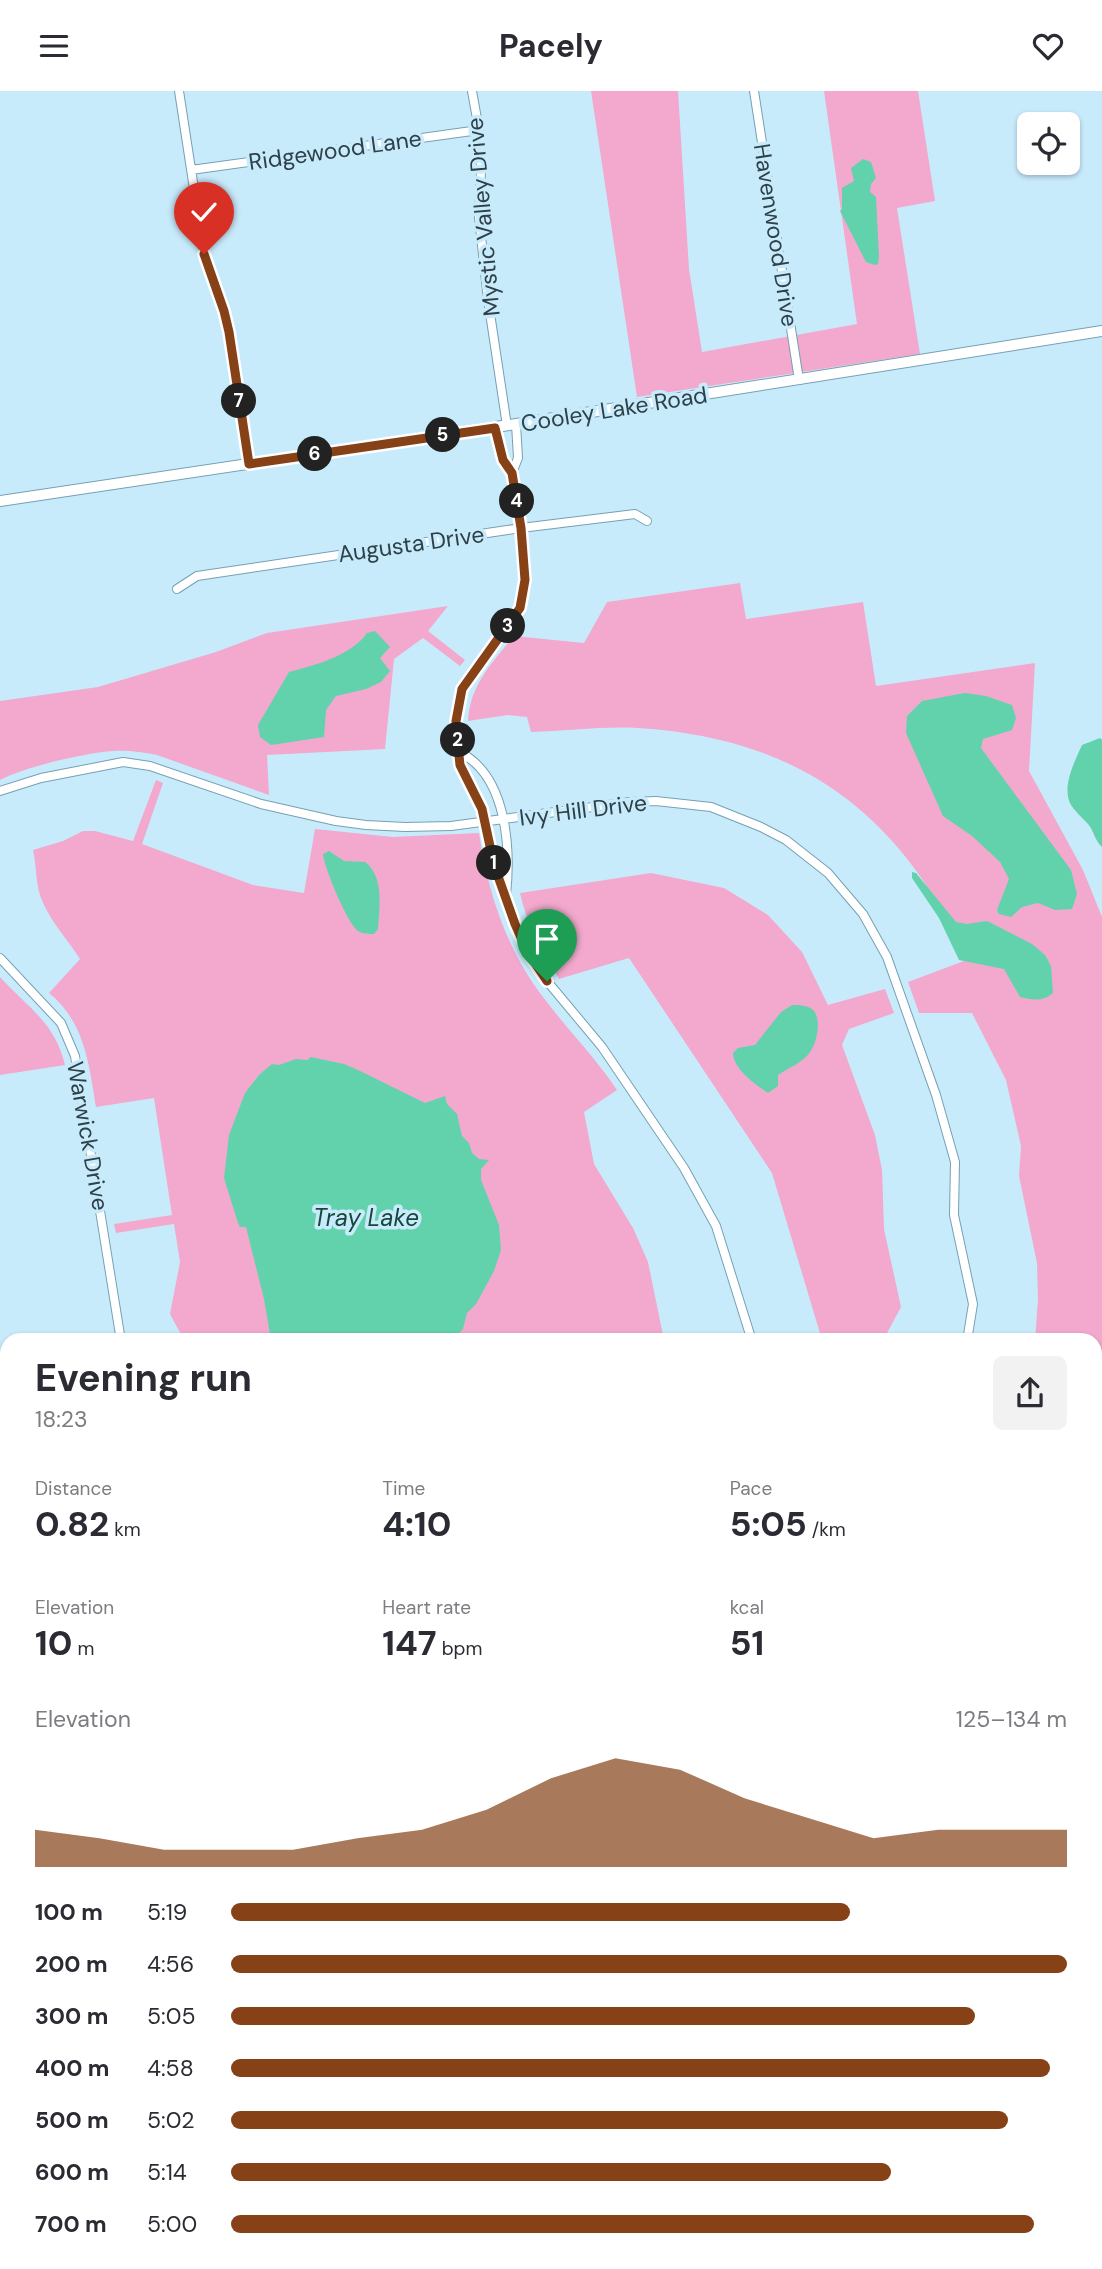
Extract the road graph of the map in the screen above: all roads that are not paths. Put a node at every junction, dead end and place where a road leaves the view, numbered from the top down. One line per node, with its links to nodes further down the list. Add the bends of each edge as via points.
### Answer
1 (179, 91): 5 (street)
2 (472, 91): 4 (street, Mystic Valley Drive)
3 (754, 91): 7 (street, Havenwood Drive)
4 (479, 130): 5 (street, Ridgewood Lane); 8 (street, Mystic Valley Drive, via 479,218 488,300)
5 (191, 170): 10 (street, via 204,254 229,332)
6 (1102, 331): 7 (street, Cooley Lake Road)
7 (799, 380): 8 (street, Cooley Lake Road)
8 (512, 425): 9 (street, Cooley Lake Road); 11 (street, Mystic Valley Drive, via 518,458)
9 (495, 428): 10 (street, Cooley Lake Road); 11 (street, via 503,460)
10 (249, 464): 12 (street, Cooley Lake Road)
11 (512, 473): 14 (street)
12 (0, 501)
13 (647, 521): 14 (street, Augusta Drive, via 635,514)
14 (521, 528): 15 (street, Augusta Drive, via 197,576); 16 (street, via 526,567 520,608 462,689 456,721)
15 (177, 589)
16 (460, 753): 18 (street, via 473,759 486,778); 19 (street, via 460,765)
17 (0, 792): 19 (street, Ivy Hill Drive, via 41,778 123,762 150,766 248,801 336,821 405,827)
18 (505, 820): 19 (street, Ivy Hill Drive); 20 (street, via 509,853); 24 (street, Ivy Hill Drive, via 630,802 711,807 786,840 846,892 887,957 955,1162 954,1215 973,1304)
19 (486, 821): 20 (street)
20 (506, 897): 23 (street, via 527,951 602,1047 704,1202)
21 (0, 958): 22 (street, Warwick Drive, via 61,1023 75,1056)
22 (120, 1333)
23 (749, 1333)
24 (968, 1333)

